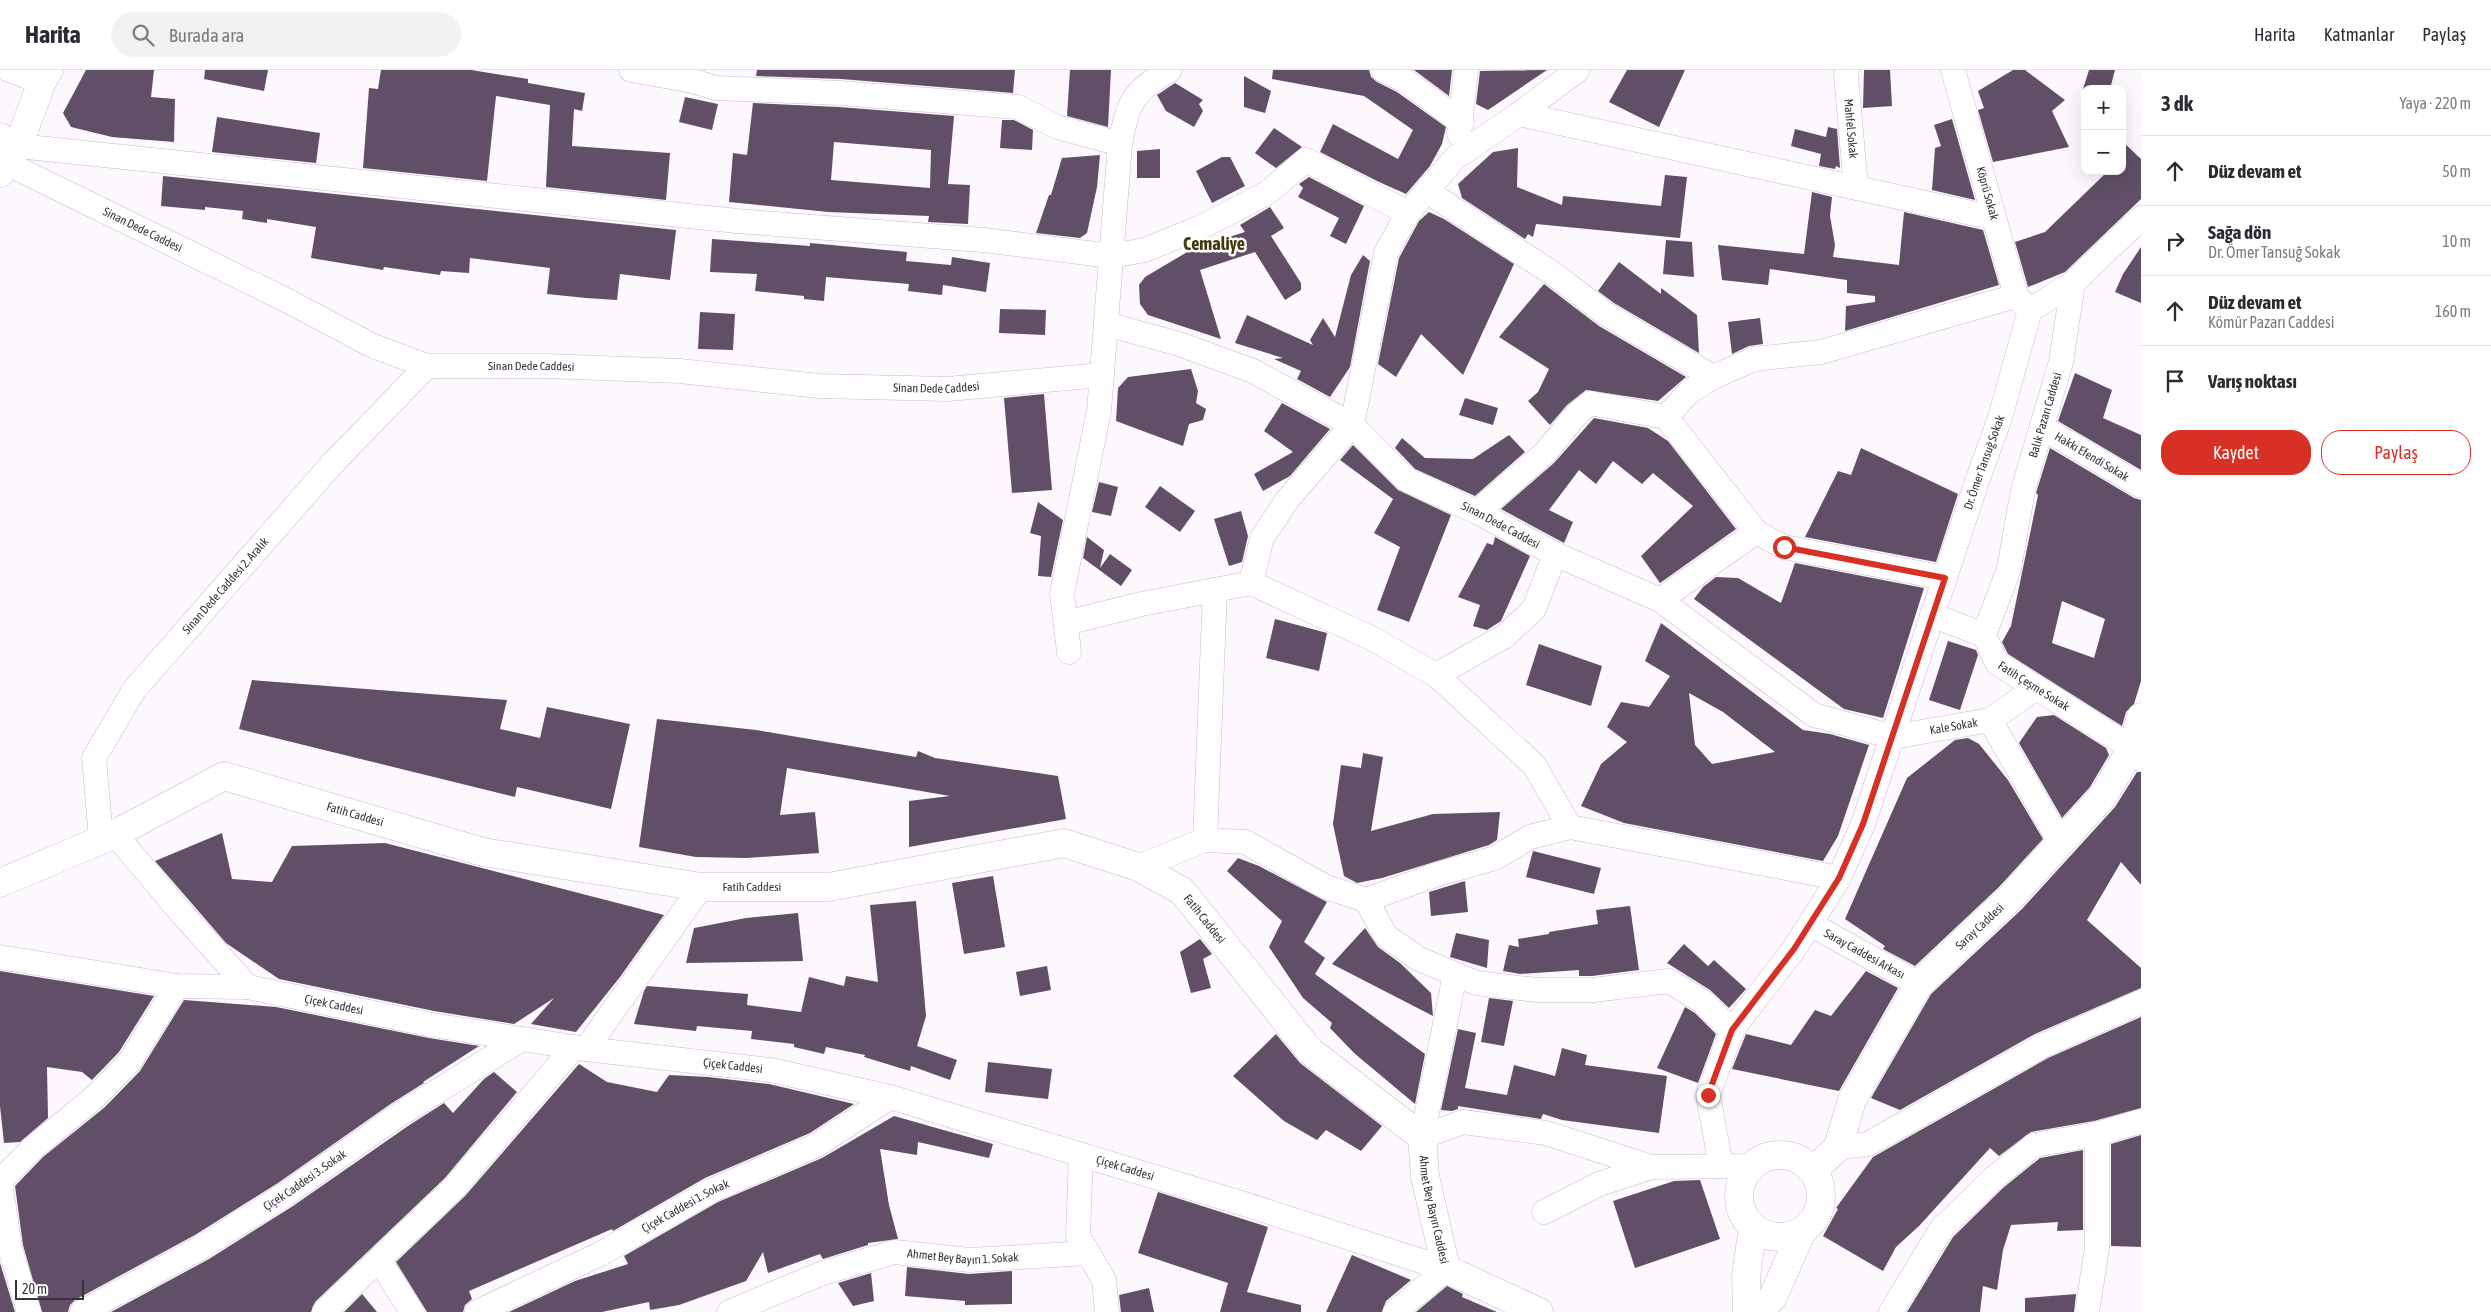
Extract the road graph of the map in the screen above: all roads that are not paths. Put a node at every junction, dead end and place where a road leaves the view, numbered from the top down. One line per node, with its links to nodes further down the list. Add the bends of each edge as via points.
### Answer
1 (9, 70): 9 (street)
2 (631, 70): 10 (street)
3 (1170, 70): 13 (street, via 1144,86 1127,109)
4 (1383, 70): 12 (street, via 1404,80)
5 (1466, 70): 12 (street)
6 (1578, 70): 11 (street)
7 (1847, 70): 16 (street, Mahfel Sokak)
8 (1953, 70): 19 (street, Köprü Sokak)
9 (45, 76): 14 (main road)
10 (693, 76): 13 (street, via 716,88 840,93 1018,107 1057,127)
11 (1519, 114): 15 (street); 16 (street)
12 (1462, 122): 15 (street)
13 (1120, 144): 21 (street)
14 (6, 154): 21 (street, via 737,221 983,240); 25 (street, Sinan Dede Caddesi, via 373,346)
15 (1455, 158): 17 (street)
16 (1856, 188): 19 (street)
17 (1428, 192): 18 (street); 27 (street, via 1556,275 1606,314)
18 (1408, 213): 21 (street, via 1306,160 1267,193 1201,227 1145,250); 29 (street, via 1386,253)
19 (1994, 218): 23 (street, Köprü Sokak)
20 (2141, 218): 22 (street)
21 (1110, 256): 24 (street)
22 (2073, 283): 23 (street); 30 (street, Balık Pazarı Caddesi, via 2061,362)
23 (2023, 303): 27 (street, via 1821,352 1754,359); 35 (street, Dr. Ömer Tansuğ Sokak, via 2000,418)
24 (1106, 324): 26 (street); 29 (street, Sinan Dede Caddesi, via 1179,344 1253,371)
25 (427, 366): 26 (street, Sinan Dede Caddesi, via 547,366 680,372 819,386 938,389); 50 (street, Sinan Dede Caddesi 2. Aralık, via 332,464 134,690 94,758)
26 (1102, 375): 40 (street, via 1099,411 1062,593)
27 (1713, 377): 28 (street, via 1689,392)
28 (1666, 417): 32 (street, via 1590,403 1545,453); 33 (street)
29 (1352, 425): 32 (street, Sinan Dede Caddesi, via 1407,480); 36 (street, via 1288,499 1262,538)
30 (2042, 426): 31 (street, Hakkı Efendi Sokak); 41 (street, Balık Pazarı Caddesi, via 2023,490 2009,569)
31 (2141, 486)
32 (1477, 512): 34 (street, Sinan Dede Caddesi)
33 (1756, 532): 35 (street, via 1784,547); 38 (street)
34 (1555, 554): 38 (street, Sinan Dede Caddesi); 43 (street, via 1534,609 1506,636)
35 (1945, 578): 39 (street, Dr. Ömer Tansuğ Sokak)
36 (1251, 583): 37 (street); 43 (street, via 1371,638)
37 (1215, 590): 40 (street); 51 (street)
38 (1660, 600): 47 (street, Sinan Dede Caddesi, via 1814,716)
39 (1932, 615): 41 (street); 47 (street, Dr. Ömer Tansuğ Sokak)
40 (1066, 623): 42 (street)
41 (1984, 635): 44 (street, Fatih Çeşme Sokak, via 1997,663)
42 (1069, 652)
43 (1436, 675): 49 (street, via 1534,765)
44 (2035, 689): 46 (street, Kale Sokak); 48 (street, Fatih Çeşme Sokak)
45 (2141, 717): 48 (main road, Saray Caddesi)
46 (1990, 720): 47 (street, Kale Sokak); 52 (street)
47 (1892, 737): 54 (street, Dr. Ömer Tansuğ Sokak, via 1863,824)
48 (2136, 754): 52 (main road, Saray Caddesi)
49 (1570, 827): 54 (street); 57 (street, via 1530,837 1495,858 1434,875)
50 (108, 836): 55 (main road, Fatih Caddesi); 56 (main road, Fatih Caddesi, via 224,776 483,852); 63 (street)
51 (1205, 840): 53 (street); 57 (street, via 1245,842 1326,887)
52 (2060, 842): 61 (main road, Saray Caddesi, via 2010,898)
53 (1138, 867): 56 (main road, Fatih Caddesi, via 1064,843 829,887); 71 (main road, Fatih Caddesi, via 1182,891 1310,1051)
54 (1839, 878): 58 (street, Dr. Ömer Tansuğ Sokak)
55 (0, 883)
56 (701, 888): 67 (street)
57 (1366, 900): 60 (street, via 1386,936 1419,959)
58 (1810, 924): 61 (street, Saray Caddesi Arkası); 65 (street, Dr. Ömer Tansuğ Sokak)
59 (0, 956): 62 (street, Çiçek Caddesi)
60 (1455, 975): 65 (street, via 1476,983 1537,990 1593,990 1669,981 1703,1002); 71 (street)
61 (1919, 984): 72 (main road, Saray Caddesi, via 1852,1100)
62 (176, 986): 63 (street, Çiçek Caddesi); 78 (street, via 130,1060 96,1096 34,1147)
63 (248, 987): 66 (street, Çiçek Caddesi, via 432,1025)
64 (2141, 1002): 72 (street, via 2042,1046 1868,1144)
65 (1732, 1030): 74 (street, Dr. Ömer Tansuğ Sokak, via 1708,1095)
66 (522, 1039): 67 (street, Çiçek Caddesi); 86 (street, Çiçek Caddesi 3. Sokak, via 400,1114 286,1194 202,1247)
67 (580, 1048): 68 (street, Çiçek Caddesi, via 771,1070); 83 (street, via 455,1186)
68 (890, 1097): 73 (street, Çiçek Caddesi); 89 (street, Çiçek Caddesi 1. Sokak, via 817,1145 712,1190 600,1254)
69 (2141, 1121): 70 (street)
70 (2097, 1134): 96 (street, via 2034,1145 1994,1178 1942,1228); 97 (street, via 2097,1248)
71 (1422, 1137): 76 (street, via 1463,1122 1537,1132); 84 (main road, Ahmet Bey Bayırı Caddesi, via 1425,1176)
72 (1838, 1147): 77 (main road)
73 (1081, 1155): 82 (street, via 1078,1236); 84 (street, Çiçek Caddesi)
74 (1721, 1166): 75 (street); 76 (street)
75 (1751, 1166): 77 (main road, via 1776,1154 1790,1156); 80 (main road, via 1743,1177 1739,1204)
76 (1651, 1167): 79 (street, via 1599,1184)
77 (1813, 1171): 81 (main road, via 1819,1184 1820,1204 1812,1222)
78 (0, 1181): 85 (street, via 10,1248)
79 (1544, 1212)
80 (1752, 1227): 81 (main road, via 1777,1238); 94 (main road, via 1746,1276)
81 (1802, 1231): 95 (main road, via 1773,1297)
82 (1088, 1253): 90 (street, Ahmet Bey Bayırı 1. Sokak, via 970,1260 894,1252 823,1273); 91 (street, via 1104,1280)
83 (379, 1260): 87 (street); 88 (street)
84 (1446, 1269): 92 (street); 93 (main road, Ahmet Bey Bayırı Caddesi)
85 (29, 1312)
86 (82, 1312)
87 (324, 1312)
88 (412, 1312)
89 (478, 1312)
90 (730, 1312)
91 (1107, 1312)
92 (1395, 1312)
93 (1539, 1312)
94 (1747, 1312)
95 (1759, 1312)
96 (1891, 1312)
97 (2087, 1312)

